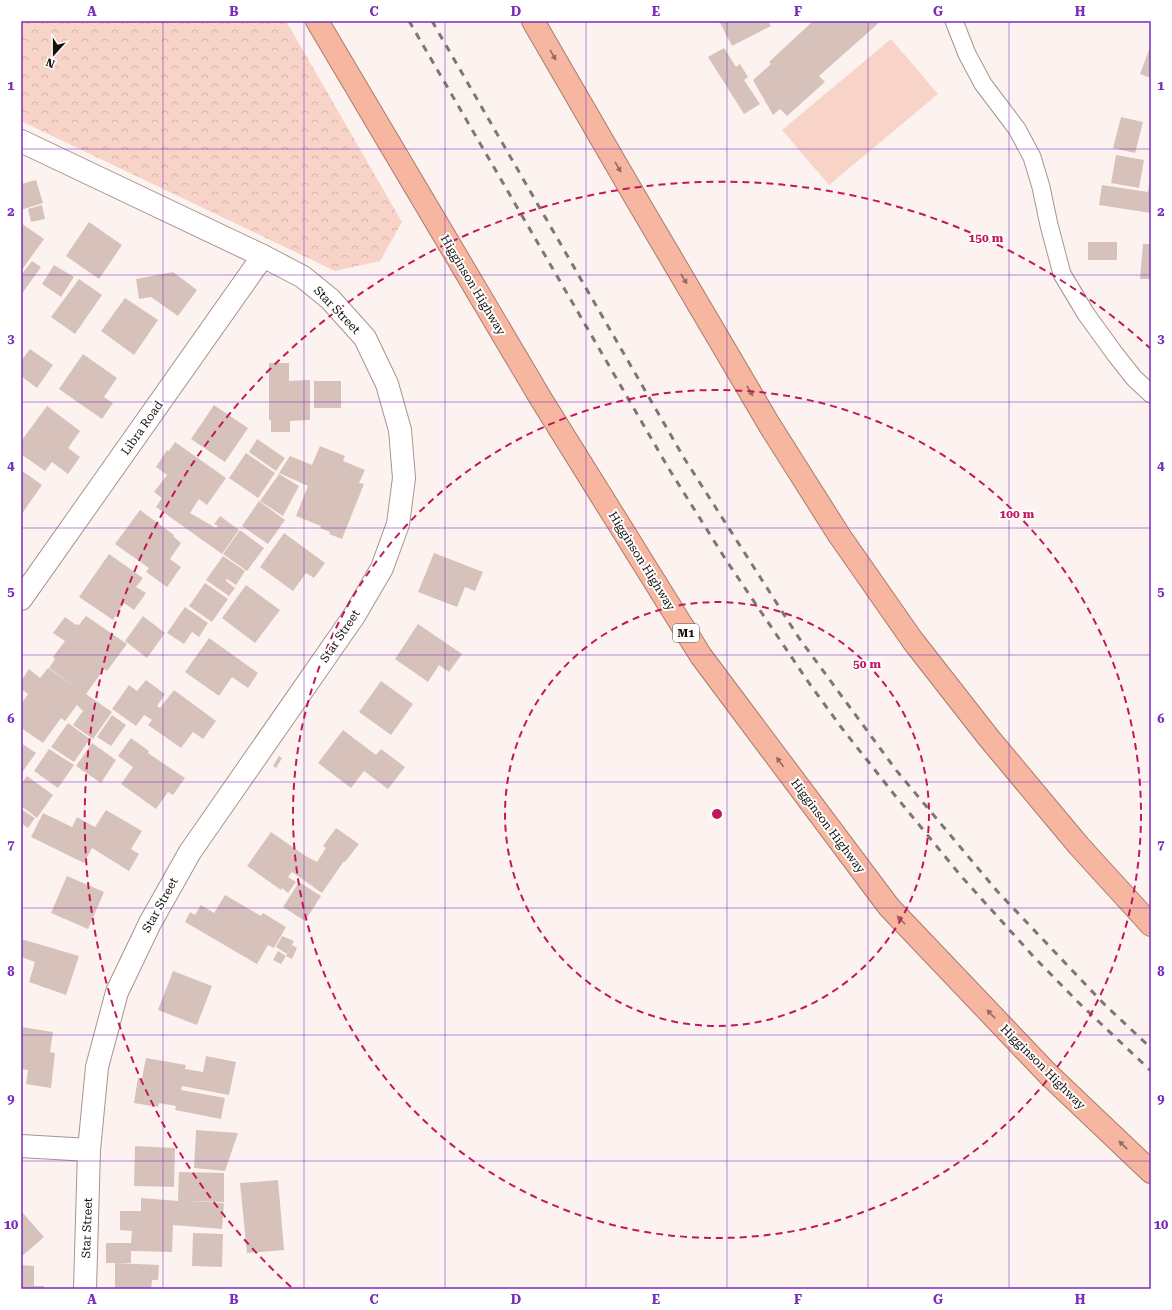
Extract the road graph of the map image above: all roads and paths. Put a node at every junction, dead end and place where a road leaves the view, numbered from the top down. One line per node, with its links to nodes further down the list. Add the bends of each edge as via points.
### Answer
1 (317, 21): 11 (highway, Higginson Highway / M1, one-way to 1, via 1048,1074 889,907 701,656 541,400)
2 (533, 21): 8 (highway, one-way to 8, via 770,426 912,642 1079,846)
3 (954, 21): 6 (lane, via 983,84 1017,129 1032,157 1062,274 1086,314 1115,354)
4 (21, 141): 5 (street, Star Street)
5 (263, 256): 7 (street, Libra Road); 10 (street, Star Street, via 303,277 330,299 365,338 387,384 400,430 404,478 398,524 382,568 354,616 190,852 150,923 117,992 97,1067)
6 (1151, 394)
7 (21, 599)
8 (1151, 925)
9 (21, 1146): 10 (street)
10 (89, 1150): 12 (street, Star Street)
11 (1151, 1172)
12 (85, 1289)

